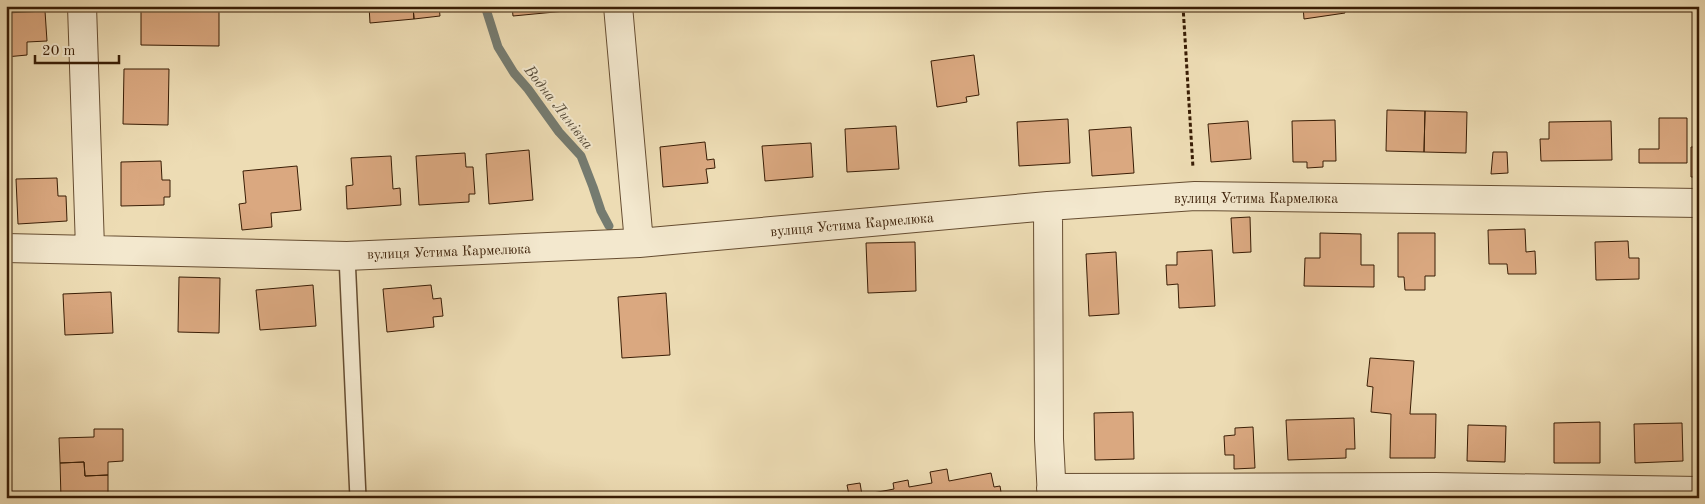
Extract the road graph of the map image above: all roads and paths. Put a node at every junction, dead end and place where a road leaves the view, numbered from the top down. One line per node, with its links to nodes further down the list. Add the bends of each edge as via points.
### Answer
1 (82, 6): 9 (street)
2 (618, 6): 7 (street)
3 (1183, 6): 4 (path)
4 (1195, 196): 5 (street, вулиця Устима Кармелюка); 6 (street, вулиця Устима Кармелюка)
5 (1699, 203)
6 (1048, 206): 7 (street, вулиця Устима Кармелюка); 12 (street)
7 (639, 243): 10 (street, вулиця Устима Кармелюка)
8 (6, 248): 9 (street, вулиця Устима Кармелюка)
9 (90, 248): 10 (street, вулиця Устима Кармелюка)
10 (347, 256): 13 (lane)
11 (1699, 491): 12 (street, via 1435,487)
12 (1051, 493)
13 (358, 498)

